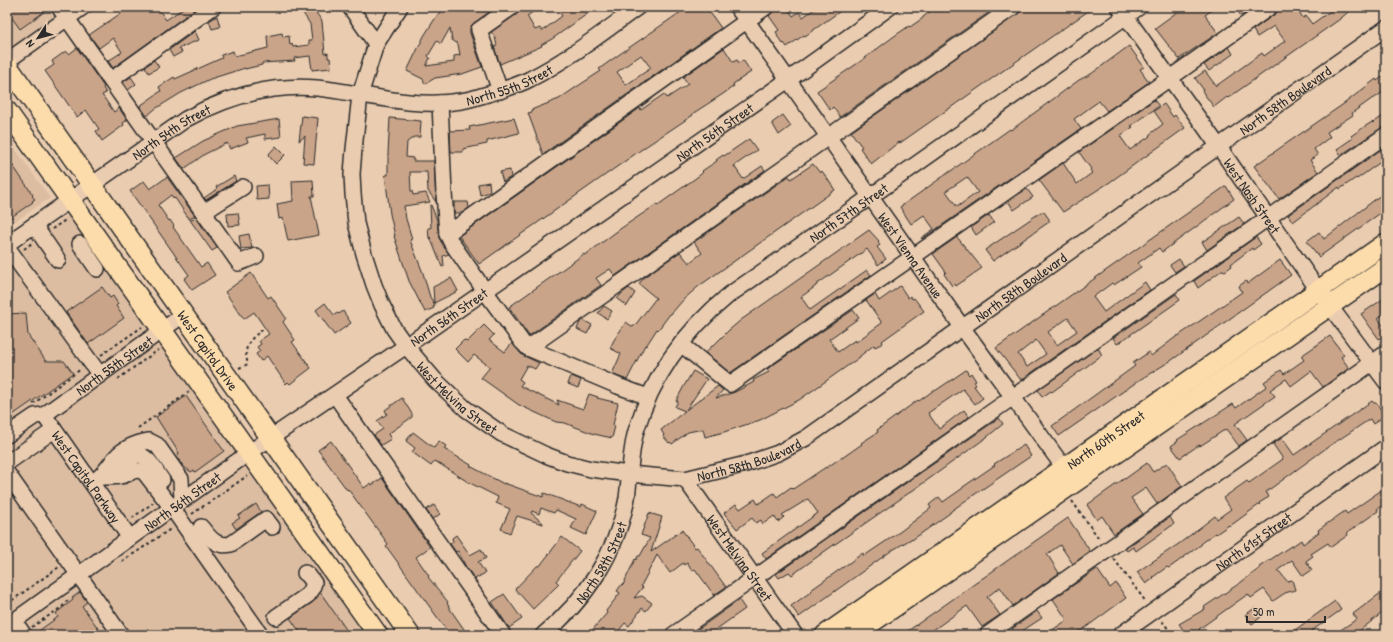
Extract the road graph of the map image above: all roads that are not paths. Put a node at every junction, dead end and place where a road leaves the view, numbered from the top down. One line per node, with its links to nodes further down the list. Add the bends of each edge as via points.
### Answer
1 (82, 7): 14 (street)
2 (214, 7): 21 (street)
3 (350, 7): 17 (street)
4 (400, 7): 17 (street, West Melvina Street)
5 (512, 7): 23 (street, via 479,30)
6 (638, 7): 23 (street, North 55th Street, via 546,71)
7 (737, 7): 15 (street, West Vienna Avenue)
8 (766, 7): 15 (street)
9 (890, 7): 22 (street, North 56th Street)
10 (1013, 7): 28 (street)
11 (1139, 7): 13 (street, North 57th Street)
12 (1270, 7): 20 (street)
13 (1123, 12): 20 (street, West Nash Street); 33 (street, North 57th Street)
14 (63, 13): 18 (street); 21 (street)
15 (747, 21): 22 (street, West Vienna Avenue); 38 (street)
16 (1386, 28): 30 (street, North 58th Boulevard)
17 (376, 44): 24 (street, West Melvina Street)
18 (7, 61)
19 (7, 65): 31 (main road, West Capitol Drive)
20 (1170, 78): 30 (street, West Nash Street); 43 (street)
21 (110, 80): 29 (street)
22 (788, 80): 28 (street, West Vienna Avenue); 48 (street, North 56th Street)
23 (500, 91): 25 (street, North 55th Street, via 461,101)
24 (360, 95): 25 (street, North 55th Street); 29 (street, North 54th Street, via 293,87 246,94 205,108); 54 (street, West Melvina Street, via 352,174 356,223 374,285 394,329)
25 (440, 103): 38 (street)
26 (7, 111): 34 (main road, West Capitol Drive)
27 (1386, 134): 36 (street)
28 (828, 136): 33 (street, West Vienna Avenue); 55 (street)
29 (154, 141): 31 (street, North 54th Street); 35 (street)
30 (1219, 147): 36 (street, West Nash Street); 51 (street, North 58th Boulevard)
31 (92, 184): 34 (street, North 54th Street); 50 (main road, West Capitol Drive)
32 (243, 187): 35 (street)
33 (870, 197): 43 (street, West Vienna Avenue); 53 (street, North 57th Street, via 729,295 696,325)
34 (70, 200): 37 (street, North 54th Street); 52 (main road, West Capitol Drive)
35 (204, 212): 42 (street, via 239,262)
36 (1268, 218): 47 (street, West Nash Street); 62 (street)
37 (34, 225): 41 (street, North 54th Street); 44 (street)
38 (448, 234): 48 (street)
39 (1386, 243): 47 (main road, North 60th Street)
40 (80, 244): 46 (street)
41 (7, 245): 58 (street, via 53,303)
42 (256, 256)
43 (914, 257): 51 (street, West Vienna Avenue); 53 (street, via 730,384)
44 (58, 260)
45 (1386, 267): 49 (main road, North 60th Street)
46 (98, 269)
47 (1318, 290): 49 (street, West Nash Street); 74 (main road, North 60th Street)
48 (485, 291): 54 (street, North 56th Street); 55 (street)
49 (1330, 307): 57 (street, West Nash Street); 74 (main road, North 60th Street)
50 (183, 314): 52 (street, North 55th Street); 66 (main road, West Capitol Drive)
51 (962, 327): 62 (street, West Vienna Avenue); 72 (street, North 58th Boulevard, via 806,438 778,453 746,464)
52 (162, 330): 58 (street, North 55th Street); 68 (main road, West Capitol Drive)
53 (681, 344): 61 (street, North 57th Street)
54 (406, 346): 60 (street, North 56th Street); 71 (street, West Melvina Street, via 450,395 502,434 567,463)
55 (528, 348): 61 (street)
56 (1386, 353): 57 (street)
57 (1372, 363): 59 (street, West Nash Street); 97 (street)
58 (100, 375): 63 (street, North 55th Street)
59 (1386, 382)
60 (335, 395): 66 (street, North 56th Street); 91 (street)
61 (648, 397): 71 (street, North 57th Street, via 636,433)
62 (1013, 397): 74 (street, West Vienna Avenue); 82 (street)
63 (44, 415): 64 (street, West Capitol Parkway); 65 (street, North 55th Street, via 35,416)
64 (54, 430): 69 (street); 73 (street, West Capitol Parkway)
65 (7, 435)
66 (271, 439): 68 (street, North 56th Street); 79 (main road, West Capitol Drive)
67 (1386, 447): 98 (street, North 61st Street)
68 (250, 452): 75 (street, North 56th Street); 83 (main road, West Capitol Drive)
69 (7, 463)
70 (7, 473): 81 (street)
71 (629, 474): 72 (street, North 58th Boulevard); 92 (street, North 58th Street, via 627,497 608,556 575,606)
72 (685, 479): 82 (street, West Melvina Street)
73 (96, 480): 75 (street, via 122,476 132,470 138,470 144,472); 75 (street, via 116,456 137,443 149,441 157,446 181,479); 78 (street, West Capitol Parkway)
74 (1070, 483): 95 (main road, North 60th Street); 96 (main road, North 60th Street)
75 (177, 505): 78 (street, North 56th Street); 88 (street)
76 (201, 527): 77 (street, via 214,542 225,546 266,519)
77 (272, 527)
78 (130, 538): 81 (street, North 56th Street)
79 (364, 569): 83 (main road); 90 (main road, West Capitol Drive)
80 (305, 573): 84 (street, via 314,583 311,591)
81 (79, 575): 85 (street, North 56th Street); 87 (street)
82 (755, 577): 93 (street); 94 (street, West Melvina Street)
83 (343, 584): 89 (main road, West Capitol Drive)
84 (276, 617)
85 (9, 623): 86 (street)
86 (24, 634)
87 (121, 635)
88 (261, 635)
89 (378, 635)
90 (410, 635)
91 (503, 635)
92 (543, 635)
93 (673, 635)
94 (795, 635)
95 (825, 635)
96 (854, 635)
97 (987, 635)
98 (1120, 635)

